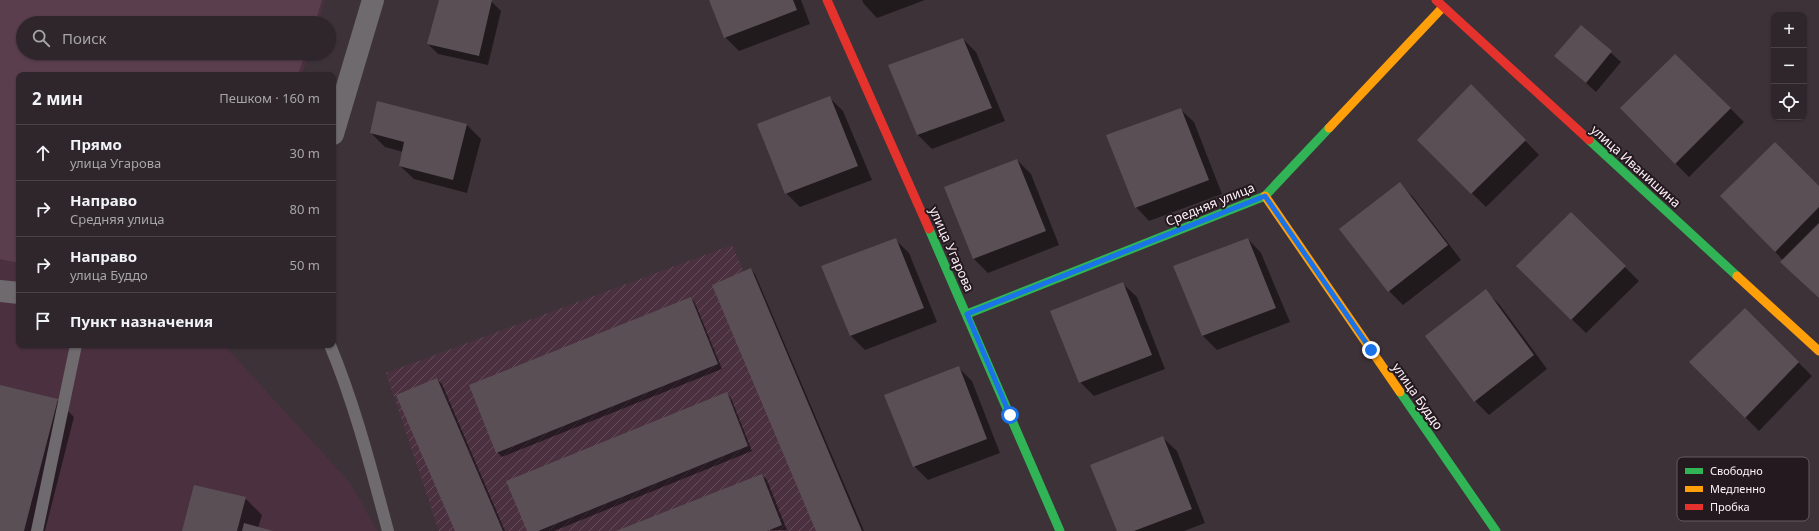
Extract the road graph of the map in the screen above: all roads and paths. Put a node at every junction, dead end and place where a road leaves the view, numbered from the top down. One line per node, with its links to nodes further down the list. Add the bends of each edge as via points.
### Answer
1 (373, 0): 5 (street)
2 (826, 0): 9 (street, улица Угарова)
3 (1436, 0): 4 (street, улица Иванишина)
4 (1443, 7): 6 (street, Средняя улица); 12 (street, улица Иванишина)
5 (336, 124)
6 (1265, 196): 9 (street, Средняя улица); 16 (street, улица Буддо)
7 (0, 291): 8 (street)
8 (16, 293)
9 (967, 314): 15 (street, улица Угарова)
10 (75, 348): 13 (lane)
11 (331, 348): 14 (lane, via 363,436)
12 (1819, 351)
13 (37, 531)
14 (388, 531)
15 (1060, 531)
16 (1496, 531)

